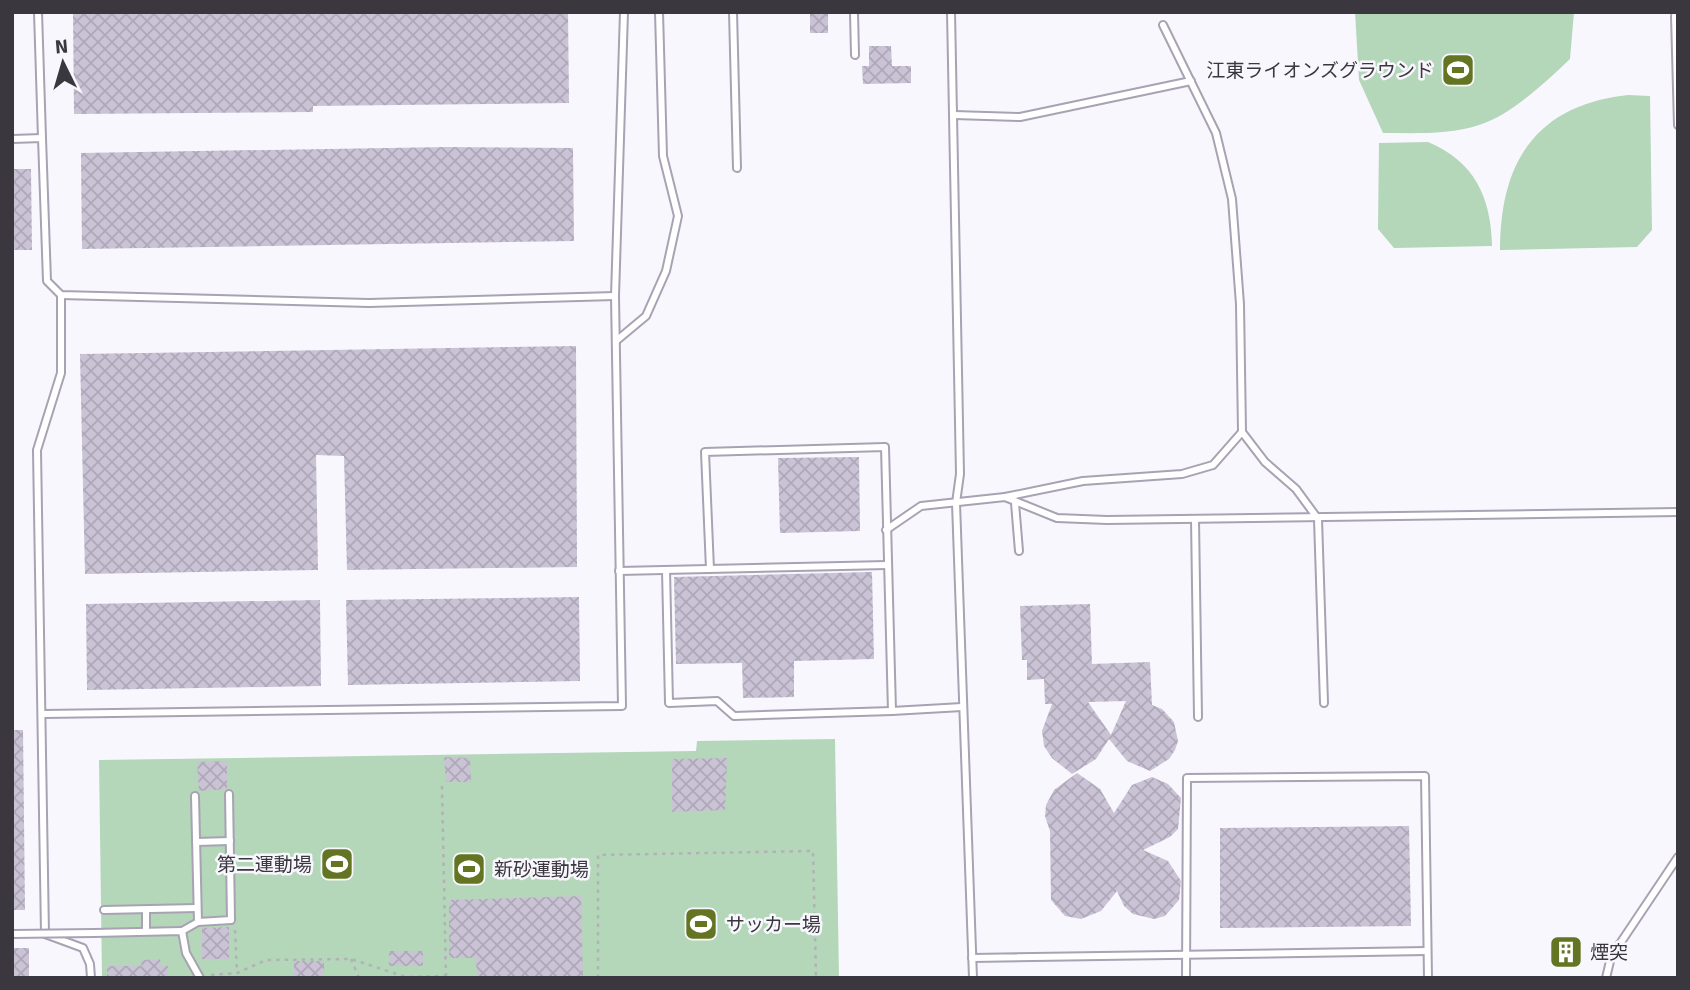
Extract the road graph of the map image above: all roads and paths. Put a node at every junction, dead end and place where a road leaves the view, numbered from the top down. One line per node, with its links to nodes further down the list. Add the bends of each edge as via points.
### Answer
1 (38, 12): 13 (lane)
2 (624, 12): 17 (lane)
3 (659, 12): 18 (lane, via 663,156 678,216 666,271 646,316)
4 (733, 12): 15 (lane)
5 (854, 12): 9 (lane)
6 (951, 12): 11 (lane)
7 (1675, 16): 12 (lane)
8 (1163, 25): 10 (lane)
9 (855, 55)
10 (1191, 81): 11 (lane, via 1020,117); 19 (lane, via 1216,133 1232,199)
11 (954, 115): 21 (lane, via 960,474)
12 (1678, 125)
13 (42, 138): 14 (lane); 16 (lane, via 47,281)
14 (12, 139)
15 (737, 168)
16 (61, 295): 17 (lane, via 369,303); 35 (lane, via 61,373 37,450)
17 (615, 296): 18 (lane)
18 (616, 341): 31 (lane)
19 (1242, 432): 20 (lane, via 1213,465 1192,471 1083,481); 25 (lane)
20 (1005, 497): 21 (lane); 22 (lane)
21 (956, 503): 26 (lane, via 921,506); 33 (lane)
22 (1015, 503): 24 (lane, via 1057,518); 27 (lane)
23 (1678, 512): 25 (lane)
24 (1195, 519): 25 (lane); 36 (lane)
25 (1318, 519): 32 (lane)
26 (886, 530): 28 (lane); 29 (lane, via 885,447 705,452)
27 (1019, 551)
28 (887, 565): 29 (lane); 34 (lane)
29 (710, 569): 30 (lane)
30 (666, 570): 31 (lane); 34 (lane, via 669,703 716,701 734,716)
31 (620, 572): 35 (lane, via 622,706)
32 (1324, 703)
33 (962, 707): 34 (lane); 53 (lane)
34 (892, 711)
35 (43, 714): 59 (lane, via 45,934 83,948)
36 (1198, 717)
37 (442, 786): 58 (path)
38 (229, 794): 40 (lane)
39 (195, 796): 41 (lane)
40 (230, 841): 41 (lane); 46 (lane)
41 (196, 842): 43 (lane)
42 (1678, 857): 66 (lane, via 1611,957)
43 (197, 908): 45 (lane); 47 (lane)
44 (104, 910): 45 (lane)
45 (146, 910): 48 (lane)
46 (231, 920): 47 (lane); 55 (path)
47 (198, 922): 49 (lane)
48 (146, 931): 49 (lane); 50 (lane, bridge)
49 (182, 931): 56 (lane, via 186,953)
50 (12, 934)
51 (1427, 951): 52 (lane); 52 (lane, via 1425,776 1187,778); 65 (lane)
52 (1185, 954): 53 (lane); 64 (lane)
53 (972, 958): 63 (lane)
54 (351, 959): 55 (path, via 266,960); 57 (path); 60 (path)
55 (237, 973): 56 (path)
56 (200, 977)
57 (406, 977): 58 (path)
58 (446, 977)
59 (91, 978)
60 (359, 978)
61 (598, 978): 62 (path, via 597,855 813,851)
62 (816, 978)
63 (972, 978)
64 (1186, 978)
65 (1428, 978)
66 (1606, 978)

